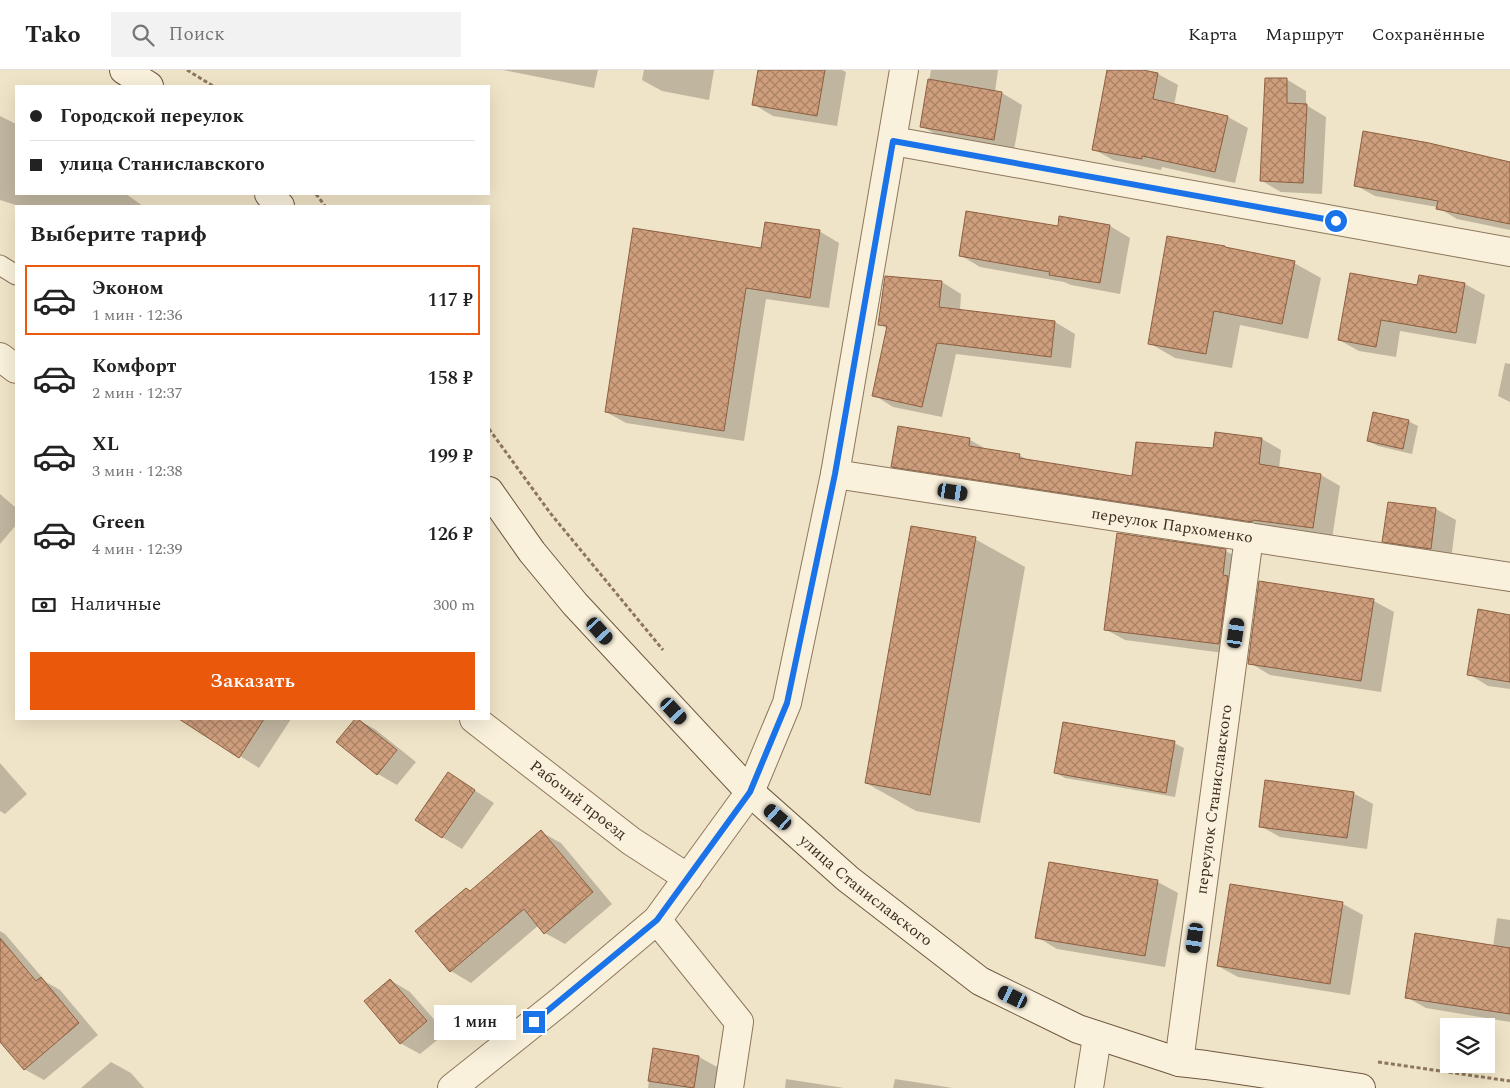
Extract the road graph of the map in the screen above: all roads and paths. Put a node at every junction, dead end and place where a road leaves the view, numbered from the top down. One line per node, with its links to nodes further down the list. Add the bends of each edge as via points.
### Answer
1 (124, 70): 4 (street)
2 (187, 70): 5 (path)
3 (904, 70): 6 (street)
4 (147, 85)
5 (211, 85)
6 (893, 141): 9 (street); 15 (street)
7 (270, 195): 8 (street)
8 (279, 205)
9 (1510, 252)
10 (0, 265): 11 (lane)
11 (15, 274)
12 (0, 357): 13 (street)
13 (15, 368)
14 (490, 430): 19 (path, via 551,514)
15 (835, 474): 17 (street, переулок Пархоменко); 21 (street, via 787,703)
16 (490, 492): 21 (street, улица Станиславского, via 532,552 575,604)
17 (1250, 537): 18 (street, переулок Пархоменко); 25 (street, переулок Станиславского)
18 (1510, 577)
19 (667, 656)
20 (475, 720): 22 (street, Рабочий проезд, via 631,841)
21 (750, 792): 22 (street); 24 (street, улица Станиславского, via 848,878 980,982)
22 (688, 878): 23 (street)
23 (657, 920): 26 (street); 27 (street, via 739,1022)
24 (1097, 1037): 25 (street, улица Станиславского); 28 (street)
25 (1179, 1062): 29 (street, улица Станиславского)
26 (452, 1088)
27 (729, 1088)
28 (1089, 1088)
29 (1361, 1088)

